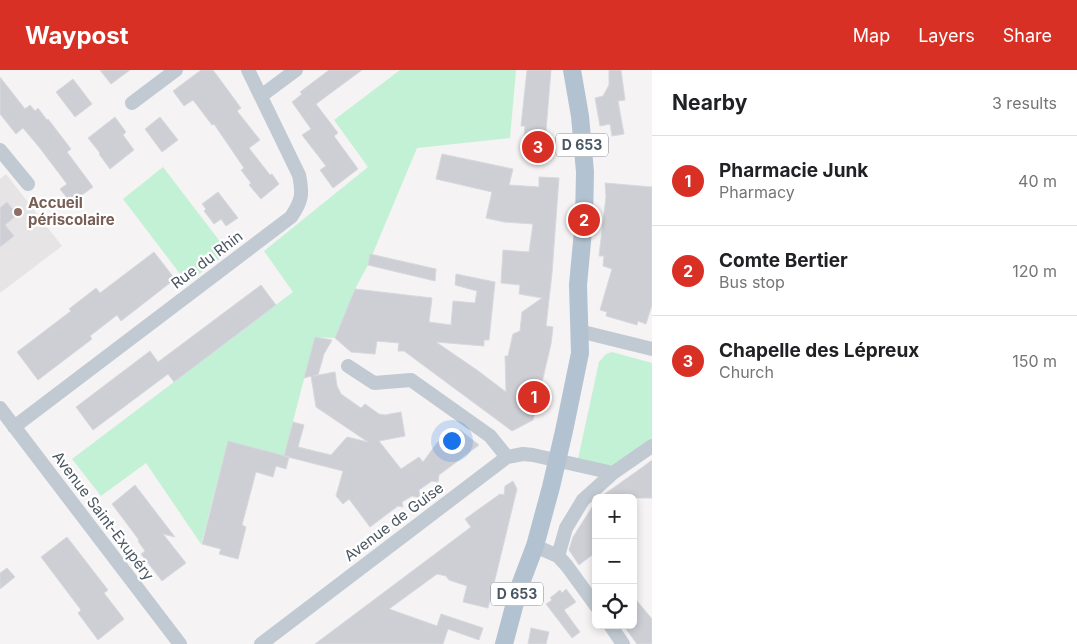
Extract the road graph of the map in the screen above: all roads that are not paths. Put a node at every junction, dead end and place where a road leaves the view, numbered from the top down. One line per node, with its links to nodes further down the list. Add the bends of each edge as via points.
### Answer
1 (176, 70): 6 (street)
2 (248, 70): 5 (street, Rue du Rhin)
3 (296, 70): 5 (street)
4 (572, 70): 9 (main road, D 653, via 585,172 578,285)
5 (261, 96): 13 (street, Rue du Rhin, via 300,175 300,205 291,217)
6 (132, 103)
7 (0, 150): 8 (street)
8 (28, 184)
9 (579, 330): 10 (street); 16 (main road, D 653, via 580,353)
10 (652, 349)
11 (348, 366): 15 (street, via 374,383 411,380 490,436)
12 (0, 408): 13 (street, Avenue Saint-Exupéry)
13 (14, 427): 22 (street, Avenue Saint-Exupéry)
14 (652, 446): 17 (street)
15 (507, 456): 16 (street, via 524,454); 23 (street, Avenue de Guise)
16 (557, 460): 17 (street); 18 (main road, D 653)
17 (613, 473): 19 (street, via 583,500 566,528)
18 (535, 546): 19 (street); 24 (main road, D 653, via 519,588)
19 (558, 556): 20 (street)
20 (592, 600)
21 (613, 629): 25 (street)
22 (180, 644)
23 (261, 644)
24 (504, 644)
25 (623, 644)

